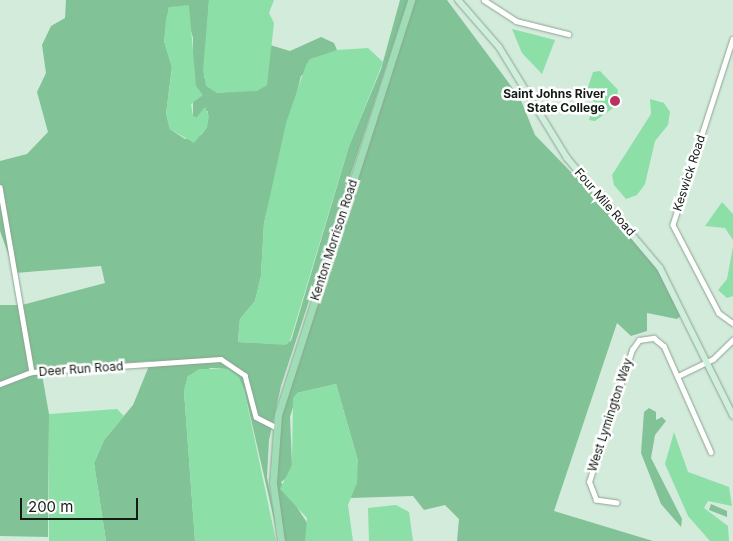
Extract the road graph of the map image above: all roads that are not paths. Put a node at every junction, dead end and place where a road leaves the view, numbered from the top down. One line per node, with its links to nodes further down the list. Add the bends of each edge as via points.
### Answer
1 (410, 0): 14 (main road, Kenton Morrison Road)
2 (458, 0): 9 (main road, Four Mile Road, via 499,47 567,158 660,268)
3 (484, 0): 4 (street, via 516,21)
4 (568, 34)
5 (733, 39): 7 (street, Keswick Road, via 673,225 721,316)
6 (0, 187): 10 (street, Deer Run Road)
7 (733, 323)
8 (733, 340): 9 (street)
9 (707, 362): 11 (street); 13 (main road, Four Mile Road)
10 (32, 372): 12 (street); 14 (street, Deer Run Road, via 221,359 245,375 256,417)
11 (678, 376): 15 (street); 16 (street, West Lymington Way, via 658,340 643,338 633,346 589,482 596,500)
12 (0, 384)
13 (733, 416)
14 (276, 428): 17 (main road, Kenton Morrison Road, via 273,483)
15 (711, 452)
16 (617, 503)
17 (282, 541)

